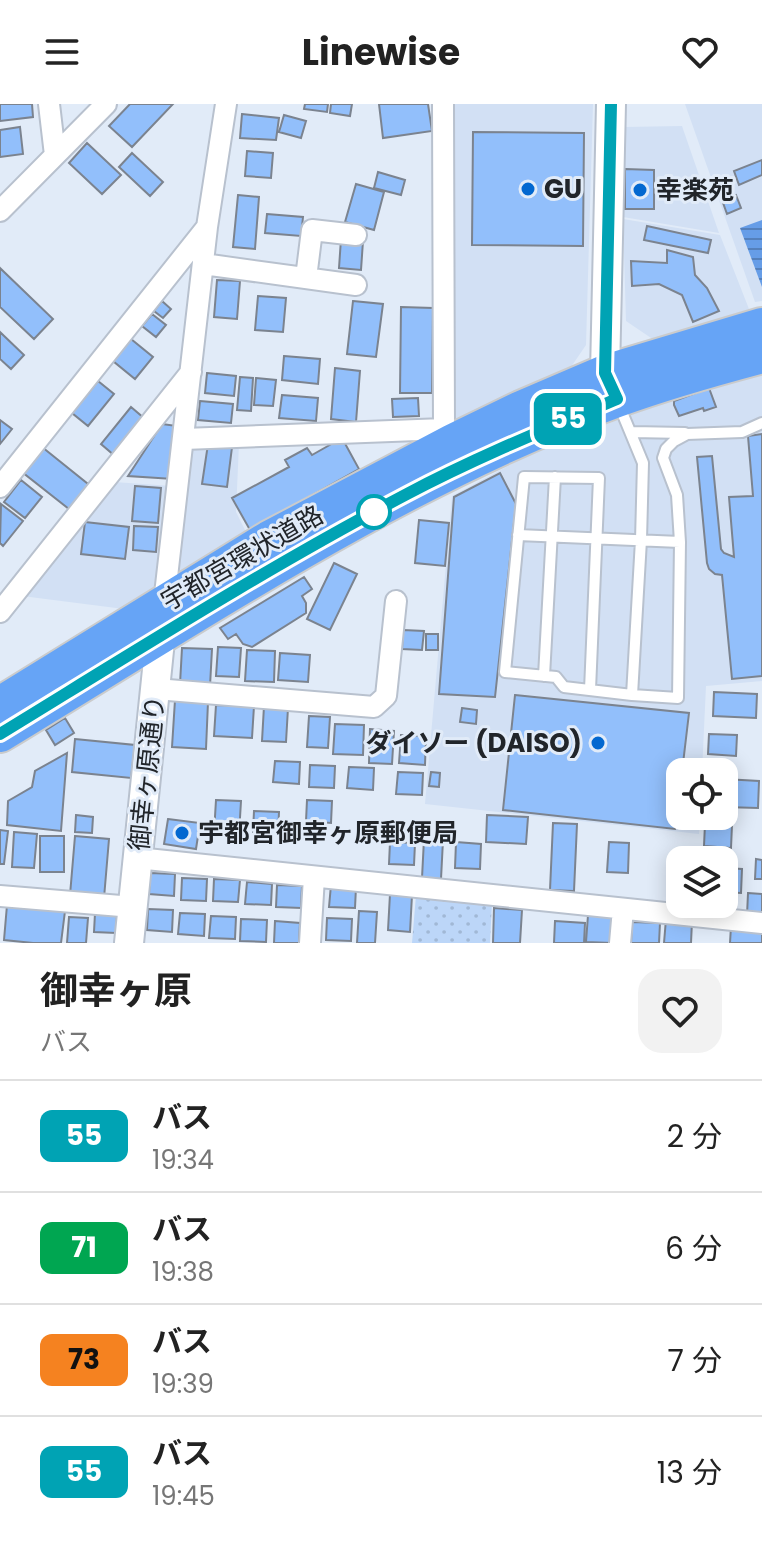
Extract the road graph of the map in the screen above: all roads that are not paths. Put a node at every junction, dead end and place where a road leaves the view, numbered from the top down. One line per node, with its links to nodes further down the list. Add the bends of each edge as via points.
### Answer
1 (49, 104): 6 (street)
2 (106, 104): 6 (street)
3 (226, 104): 8 (street)
4 (443, 104): 20 (street)
5 (611, 104): 16 (street)
6 (55, 155): 7 (street)
7 (0, 211)
8 (207, 227): 10 (street); 23 (street)
9 (356, 235): 11 (street, via 312,230)
10 (203, 264): 11 (street); 15 (street)
11 (306, 278): 12 (street)
12 (356, 285)
13 (762, 326): 16 (highway, 宇都宮環状道路)
14 (762, 355): 16 (highway, 宇都宮環状道路)
15 (191, 372): 21 (street); 30 (street)
16 (611, 386): 18 (lane); 20 (highway, 宇都宮環状道路, via 521,409); 31 (highway, 宇都宮環状道路, via 530,435)
17 (762, 423): 19 (lane, via 742,432)
18 (632, 432): 19 (lane); 27 (lane, via 643,463)
19 (687, 434): 28 (lane, via 666,449 663,458 677,495)
20 (448, 436): 21 (street); 31 (highway, 宇都宮環状道路, via 269,539)
21 (184, 439): 31 (street)
22 (555, 477): 24 (lane, via 524,477); 25 (lane); 26 (lane, via 599,478)
23 (0, 487)
24 (518, 535): 25 (lane); 32 (lane, via 505,672)
25 (552, 536): 26 (lane); 32 (lane)
26 (596, 539): 27 (lane); 34 (lane)
27 (641, 540): 28 (lane); 35 (lane)
28 (680, 542): 35 (lane, via 678,698)
29 (396, 601): 33 (street, via 386,696 374,707)
30 (0, 612)
31 (163, 620): 33 (street, 御幸ヶ原通り); 36 (highway, 宇都宮環状道路); 37 (highway, 宇都宮環状道路)
32 (544, 676): 34 (lane, via 556,677 564,687)
33 (156, 689): 38 (street, 御幸ヶ原通り)
34 (590, 690): 35 (lane)
35 (632, 695)
36 (0, 705)
37 (0, 734)
38 (137, 858): 39 (street); 41 (street, 御幸ヶ原通り)
39 (314, 877): 42 (street); 45 (street)
40 (0, 896): 41 (street)
41 (133, 907): 44 (street, 御幸ヶ原通り)
42 (623, 909): 43 (street); 46 (street)
43 (762, 923)
44 (129, 943)
45 (310, 943)
46 (620, 943)

